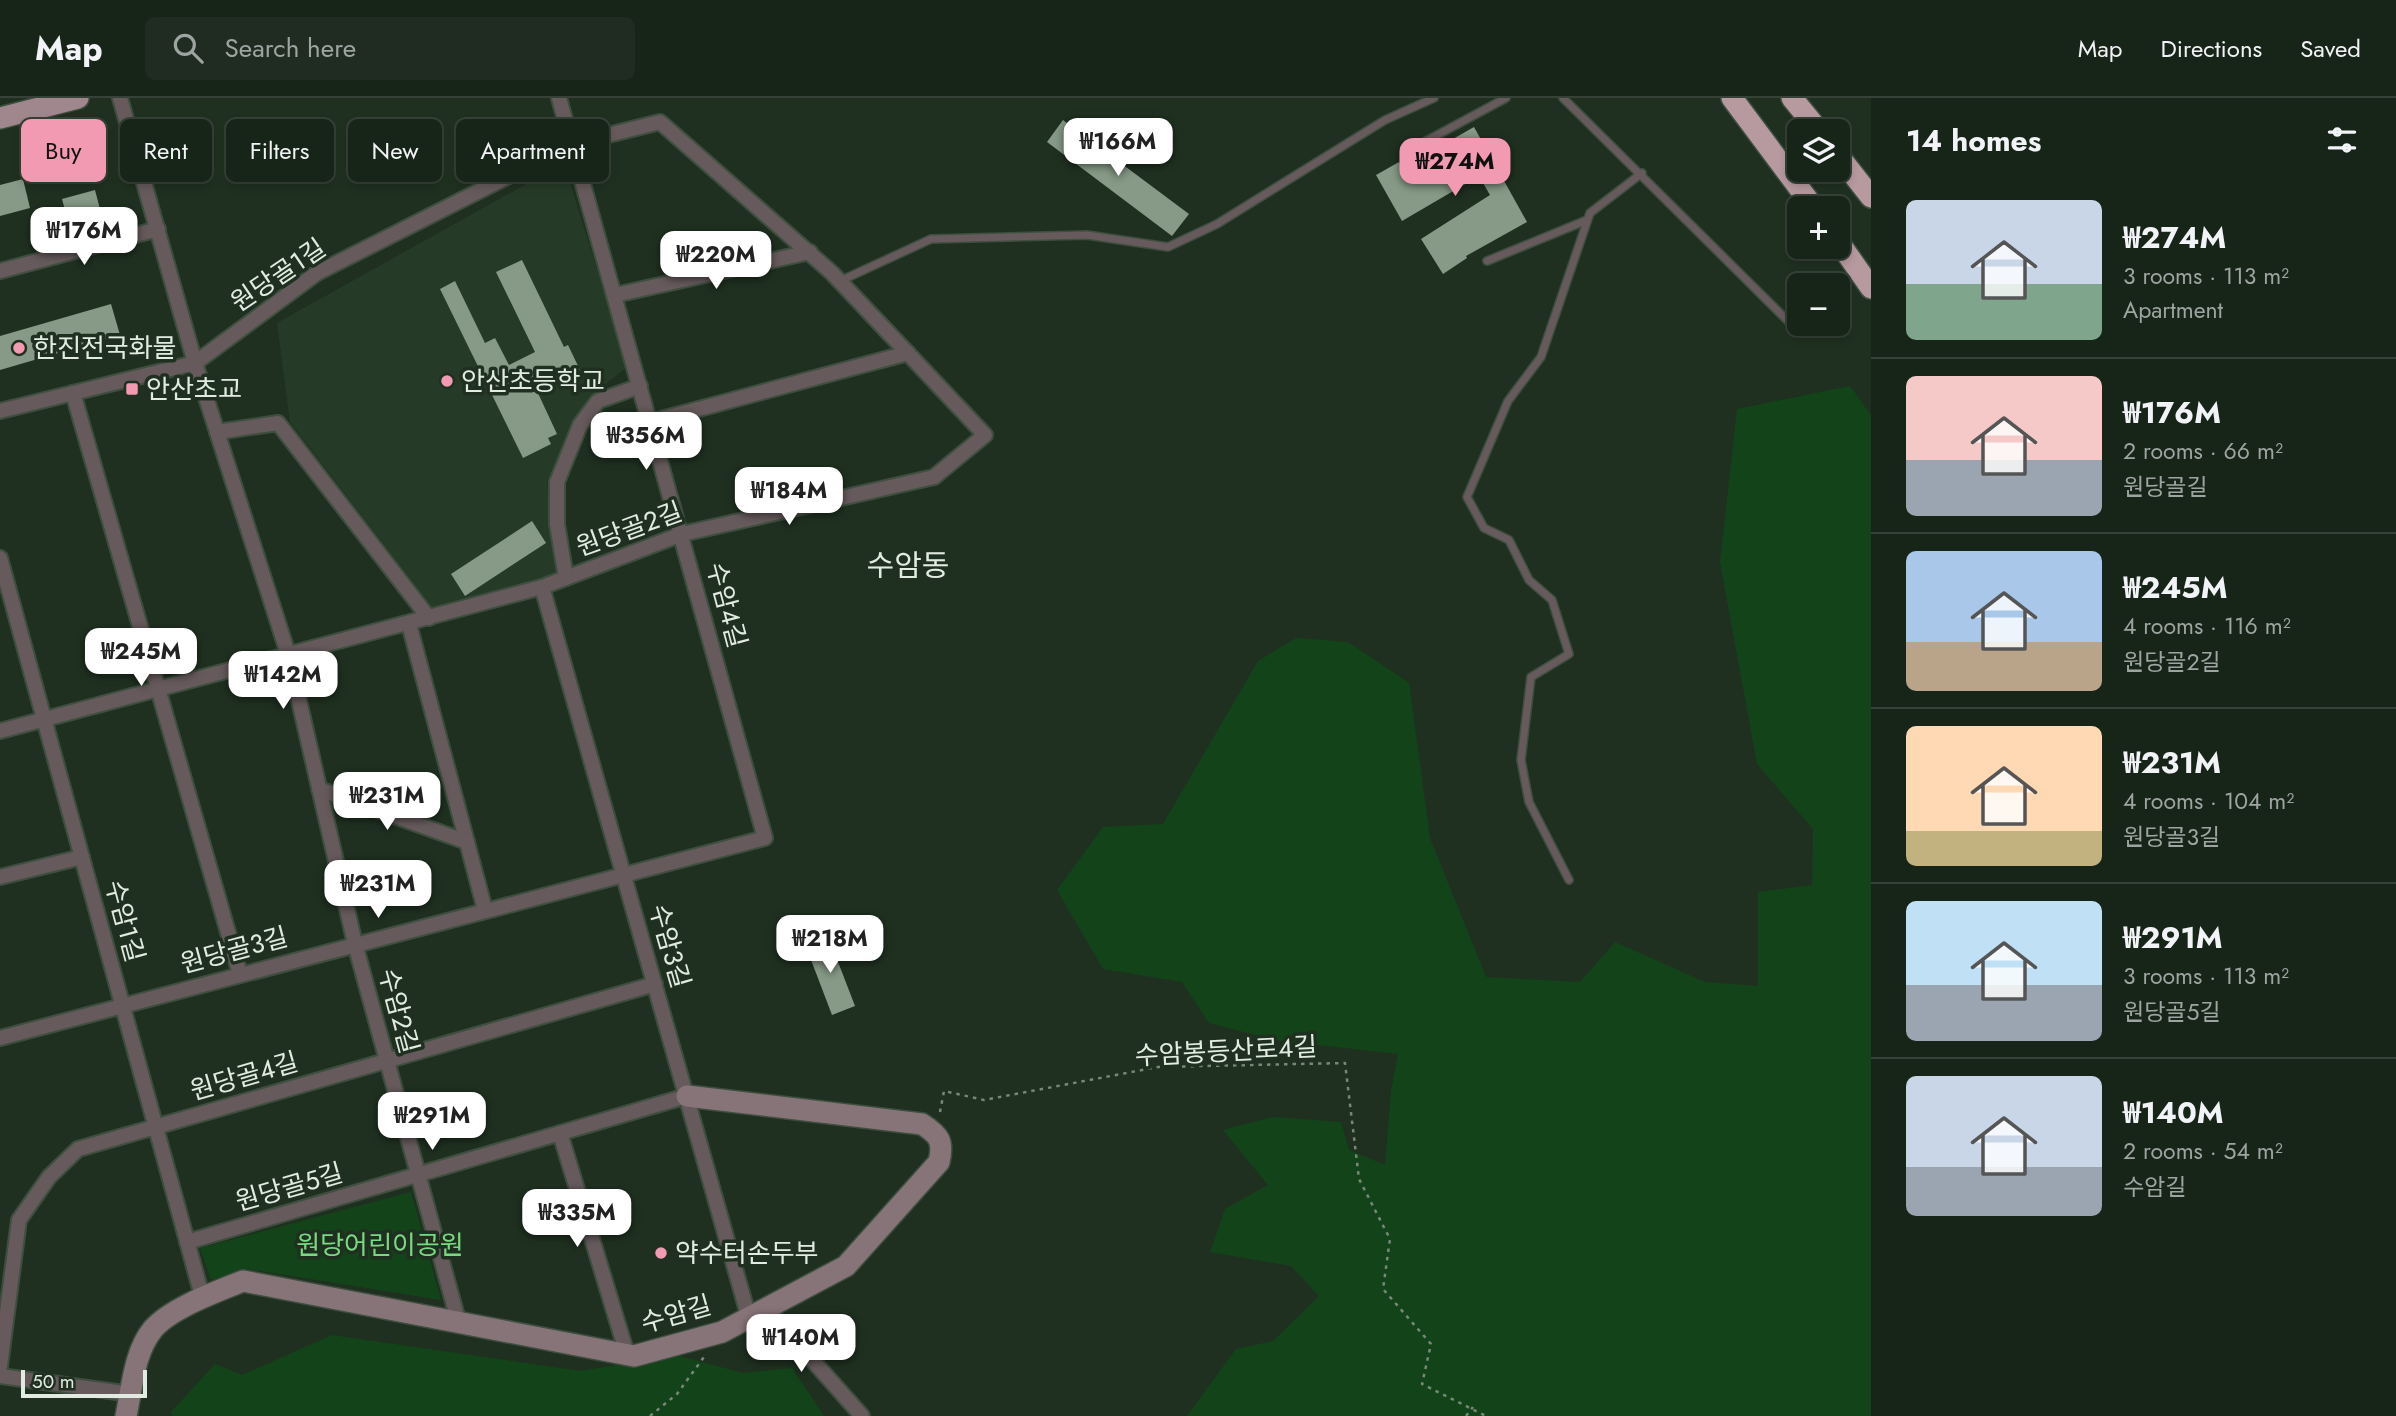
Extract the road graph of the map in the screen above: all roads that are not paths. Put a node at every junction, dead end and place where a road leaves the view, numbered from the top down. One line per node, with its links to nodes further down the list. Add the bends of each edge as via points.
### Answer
1 (78, 98): 9 (main road)
2 (120, 98): 21 (street, 수암2길)
3 (559, 98): 10 (street, 수암4길)
4 (1434, 98): 26 (lane, via 1385,120 1217,224 1168,247 1087,235 931,239)
5 (1506, 98): 13 (lane)
6 (1563, 98): 15 (lane)
7 (1732, 98): 18 (highway)
8 (1792, 98): 11 (highway)
9 (0, 118)
10 (565, 119)
11 (1809, 119)
12 (609, 135): 22 (street, 원당골2길, via 660,122)
13 (1415, 147)
14 (1850, 170): 19 (highway)
15 (1642, 173): 20 (lane); 29 (lane)
16 (497, 182): 31 (street, 원당골1길, via 317,273)
17 (583, 182): 28 (street, 수암4길)
18 (1805, 196)
19 (1871, 197)
20 (1587, 220): 24 (lane); 53 (lane, via 1541,357 1508,401 1467,497 1484,528 1508,540 1528,580 1552,600 1569,654 1531,677 1521,760 1529,802)
21 (158, 229): 25 (street); 31 (street, 수암2길)
22 (810, 252): 26 (street, 원당골2길); 28 (street)
23 (1850, 258): 27 (highway)
24 (1487, 261)
25 (0, 271)
26 (840, 281): 30 (street, 원당골2길)
27 (1871, 288)
28 (615, 295): 32 (street, 수암4길)
29 (1787, 320)
30 (908, 353): 35 (street); 37 (street, 원당골2길, via 985,435 934,477)
31 (195, 363): 33 (street, 원당골1길); 36 (street, 수암2길)
32 (640, 386): 35 (street, 수암4길); 39 (street, via 598,401 580,425 557,482 557,524)
33 (74, 393): 34 (street, 원당골1길); 44 (street)
34 (0, 411)
35 (650, 422): 37 (street, 수암4길)
36 (217, 432): 41 (street, via 278,423); 43 (street, 수암2길)
37 (682, 534): 39 (street, 원당골2길); 48 (street, 수암4길)
38 (0, 558): 45 (street, 수암1길)
39 (566, 578): 40 (street, 원당골2길)
40 (542, 587): 41 (street, 원당골2길); 51 (street, 수암3길)
41 (429, 618): 42 (street, 원당골2길)
42 (409, 624): 43 (street, 원당골2길); 49 (street)
43 (289, 657): 44 (street, 원당골2길); 47 (street, 수암2길)
44 (159, 690): 45 (street, 원당골2길); 56 (street)
45 (44, 722): 46 (street, 원당골2길); 50 (street, 수암1길)
46 (0, 731)
47 (319, 789): 49 (street); 55 (street, 수암2길)
48 (765, 838): 51 (street, 원당골3길)
49 (467, 842): 54 (street)
50 (82, 857): 52 (street); 58 (street, 수암1길)
51 (625, 874): 54 (street, 원당골3길); 57 (street, 수암3길)
52 (0, 877)
53 (1569, 880)
54 (485, 911): 55 (street, 원당골3길)
55 (355, 944): 56 (street, 원당골3길); 60 (street, 수암2길)
56 (240, 974): 58 (street, 원당골3길)
57 (655, 984): 60 (street, 원당골4길); 61 (street, 수암3길)
58 (123, 1004): 59 (street, 원당골3길); 62 (street, 수암1길)
59 (0, 1038)
60 (387, 1060): 62 (street, 원당골4길); 64 (street, 수암2길)
61 (687, 1096): 63 (street, 원당골5길); 67 (street, 수암3길); 67 (street, 수암길, via 922,1125 937,1133 943,1146 939,1162 846,1266)
62 (156, 1127): 65 (street, 수암1길); 70 (street, 원당골4길, via 78,1149 49,1177 19,1220)
63 (560, 1133): 64 (street, 원당골5길); 69 (street)
64 (418, 1174): 65 (street, 원당골5길); 68 (street, 수암2길)
65 (187, 1242): 66 (street, 수암1길)
66 (202, 1296): 68 (street, 수암길, via 243,1282); 72 (street, 수암길, via 154,1328 139,1356)
67 (758, 1313): 69 (street, 수암길, via 722,1332 634,1356); 74 (street)
68 (458, 1320): 69 (street, 수암길)
69 (627, 1354)
70 (0, 1366)
71 (0, 1376): 72 (street)
72 (131, 1394): 73 (street, 수암길)
73 (126, 1416)
74 (862, 1416)

